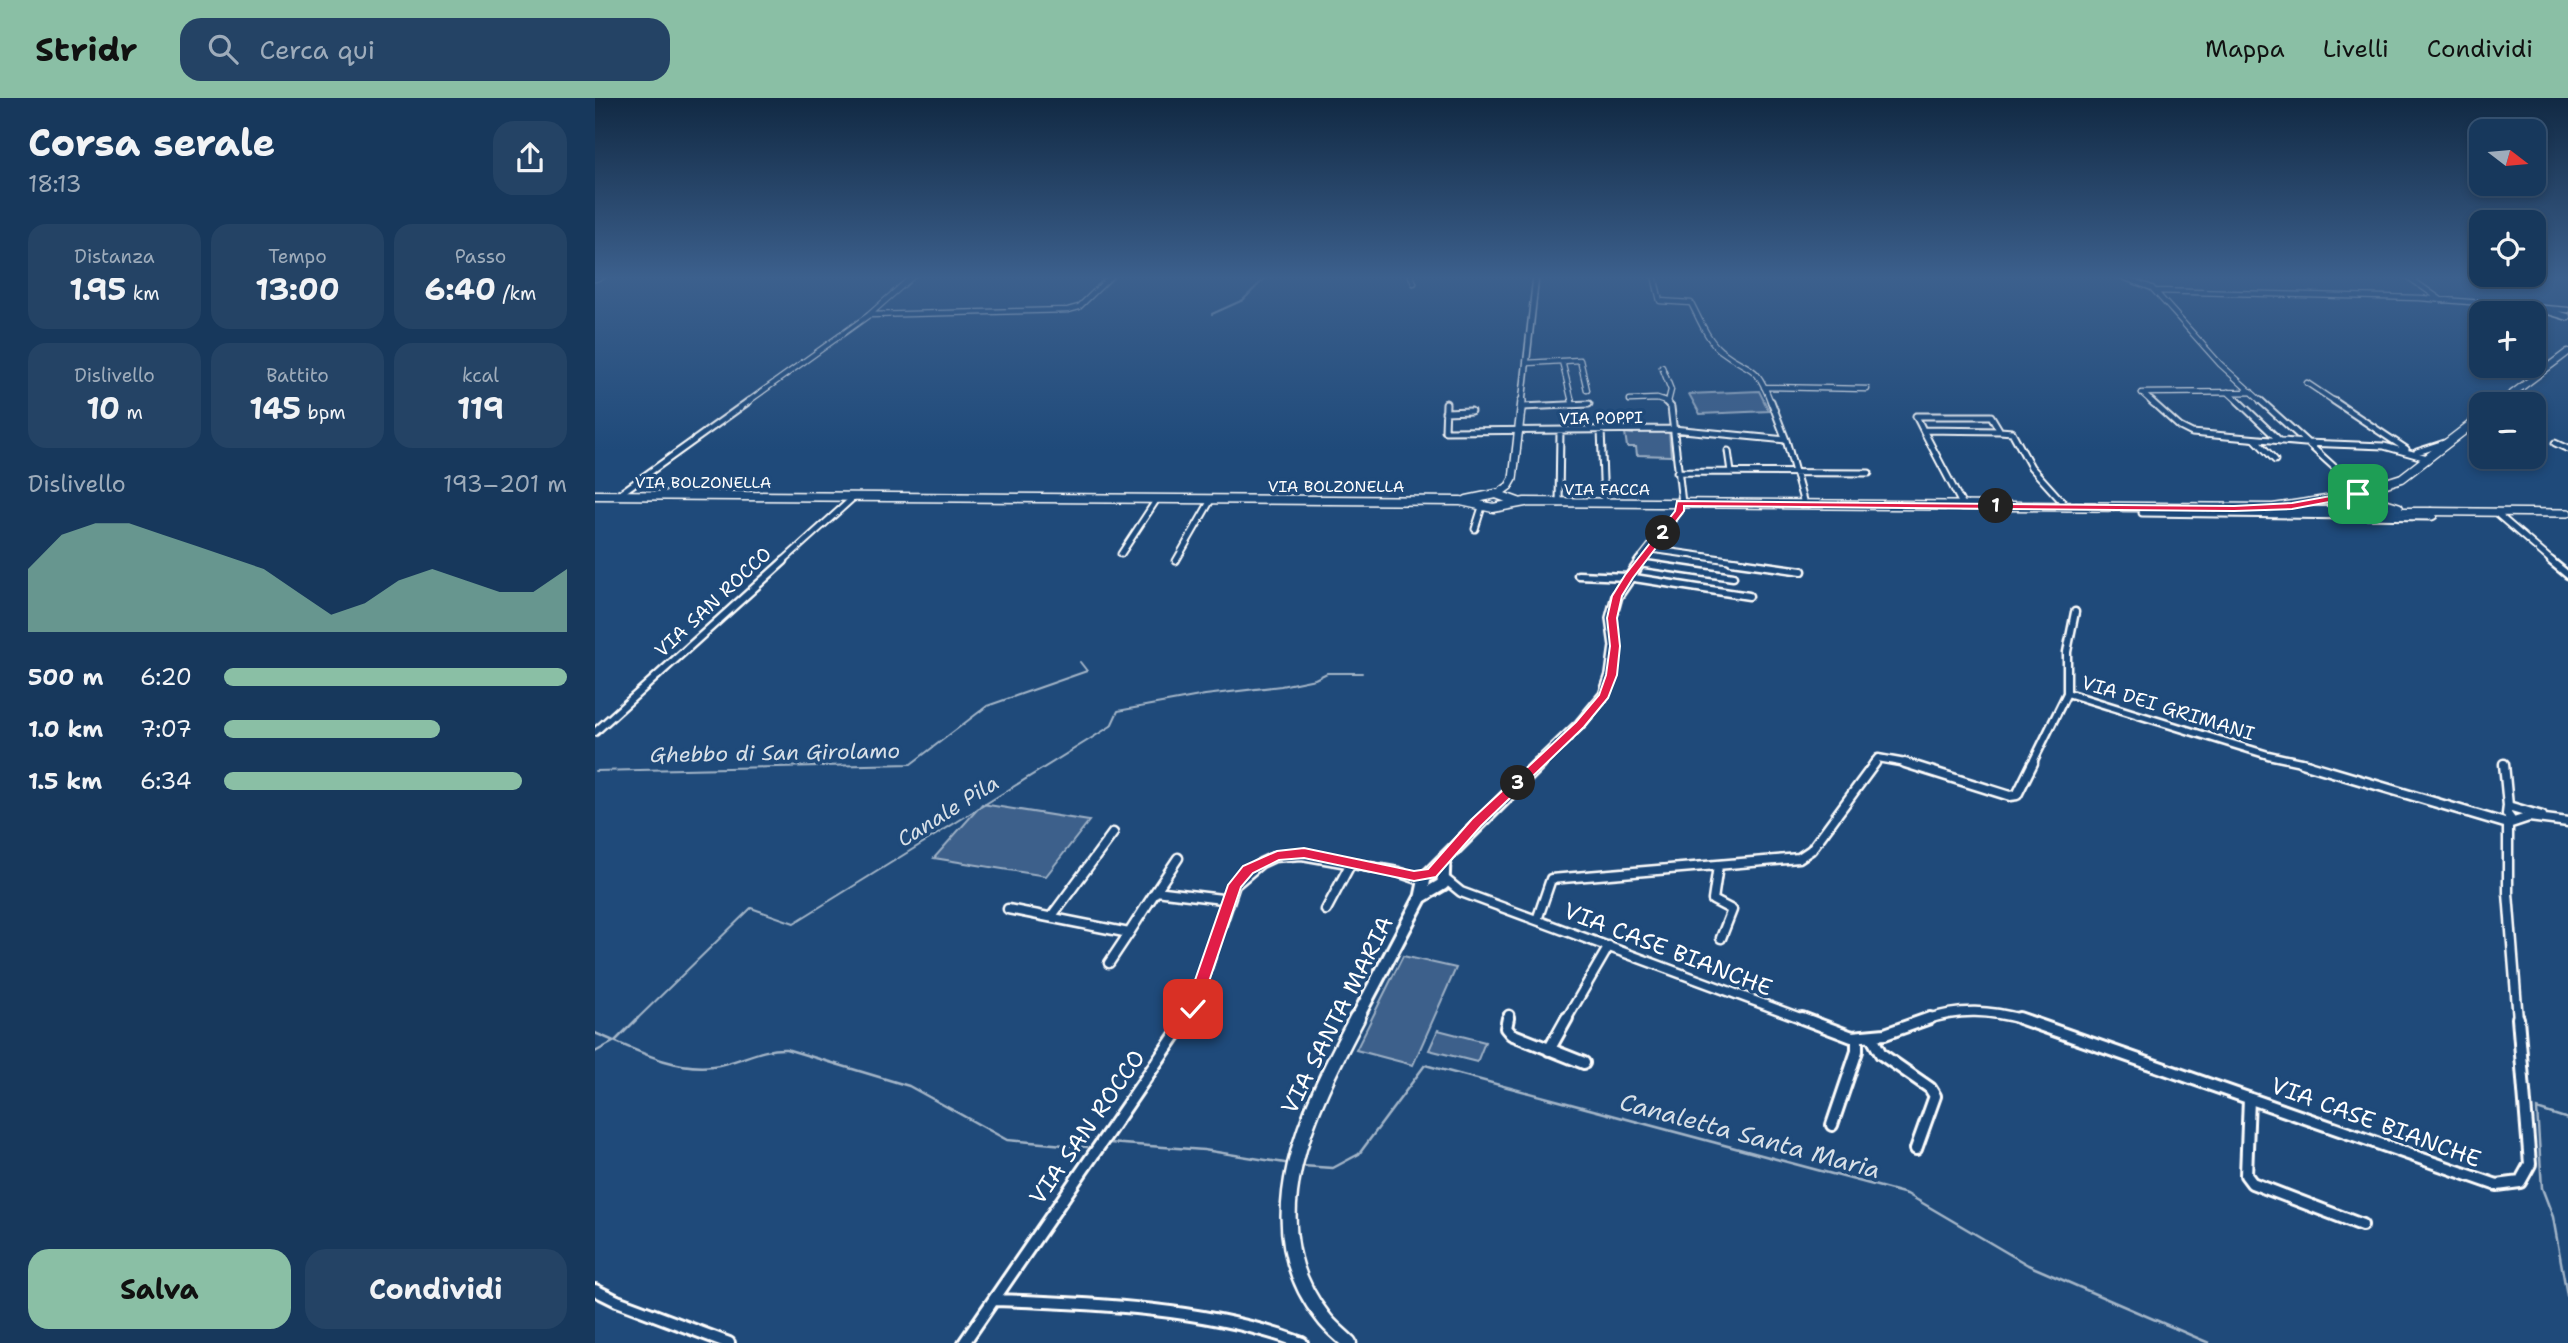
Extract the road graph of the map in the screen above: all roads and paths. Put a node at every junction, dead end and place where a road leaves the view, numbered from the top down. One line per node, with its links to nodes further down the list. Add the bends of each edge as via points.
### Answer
1 (842, 334): 51 (street, VIA BOLZONELLA)
2 (1531, 334): 7 (main road)
3 (1709, 334): 10 (street, via 1719,349 1759,373)
4 (2193, 334): 14 (street)
5 (2568, 352): 15 (main road)
6 (1562, 361): 7 (street); 12 (street, via 1580,360); 17 (street)
7 (1527, 363): 21 (main road)
8 (1662, 367): 18 (street, via 1671,390)
9 (2307, 383): 38 (street)
10 (1765, 387): 11 (street); 32 (street)
11 (1867, 389)
12 (1587, 390)
13 (2228, 392): 14 (street); 31 (street, via 2142,393 2185,430); 33 (street)
14 (2251, 392): 34 (street)
15 (2515, 392)
16 (1630, 400): 18 (street)
17 (1572, 402)
18 (1668, 402): 25 (street)
19 (1446, 403): 23 (street)
20 (1589, 404): 21 (street)
21 (1522, 407): 28 (main road)
22 (1471, 411): 23 (street)
23 (1445, 412): 28 (street, VIA POPPI, via 1445,432)
24 (2469, 426): 35 (main road, VIA FACCA)
25 (1673, 429): 26 (street, VIA POPPI); 32 (street, VIA POPPI); 43 (street)
26 (1601, 430): 29 (street, VIA POPPI); 58 (street)
27 (1921, 430): 30 (street); 30 (street, via 1919,415 1991,416); 63 (street)
28 (1520, 431): 29 (street, VIA POPPI); 54 (main road, via 1513,479)
29 (1560, 431): 57 (street)
30 (2000, 431): 64 (street, via 2012,432 2031,467)
31 (2255, 439): 33 (street); 42 (street)
32 (1786, 440): 45 (street)
33 (2280, 441): 34 (street)
34 (2310, 442): 38 (street); 49 (street)
35 (2449, 442): 40 (street); 41 (main road, VIA FACCA)
36 (2555, 443): 37 (street)
37 (2568, 449)
38 (2406, 450): 40 (street)
39 (1728, 452): 44 (street)
40 (2413, 453): 41 (street); 47 (street, via 2418,461)
41 (2427, 458): 47 (main road, VIA FACCA)
42 (2275, 460)
43 (1677, 472): 44 (street); 60 (street)
44 (1731, 472): 45 (street)
45 (1795, 472): 46 (street); 61 (street)
46 (1869, 473)
47 (2407, 474): 48 (main road, VIA FACCA)
48 (2376, 488): 49 (main road, VIA FACCA); 62 (main road)
49 (2356, 490): 62 (main road); 65 (main road, VIA FACCA, via 2292,506); 66 (main road, via 2373,506)
50 (595, 495): 51 (main road)
51 (618, 495): 52 (main road, VIA BOLZONELLA)
52 (854, 497): 53 (main road, VIA BOLZONELLA); 86 (street, VIA SAN ROCCO)
53 (1157, 499): 55 (main road, VIA BOLZONELLA); 75 (street)
54 (1502, 499): 56 (main road, VIA BOLZONELLA); 56 (main road, VIA BOLZONELLA, via 1493,508); 57 (main road, VIA FACCA)
55 (1211, 500): 56 (main road, VIA BOLZONELLA); 76 (street)
56 (1480, 503): 73 (street)
57 (1559, 503): 58 (main road, VIA FACCA)
58 (1604, 503): 59 (main road, VIA FACCA)
59 (1668, 503): 60 (main road, VIA FACCA); 72 (main road)
60 (1681, 503): 61 (main road, VIA FACCA); 72 (main road, VIA SANTA MARIA)
61 (1804, 504): 63 (main road, VIA FACCA)
62 (2389, 504): 67 (main road)
63 (1963, 506): 64 (main road, VIA FACCA)
64 (2067, 507): 65 (main road, VIA FACCA)
65 (2234, 508): 66 (main road)
66 (2397, 511): 67 (main road)
67 (2413, 511): 68 (main road)
68 (2431, 511): 69 (main road); 70 (street, via 2432,517)
69 (2495, 512): 71 (main road); 80 (street)
70 (2142, 513)
71 (2568, 513)
72 (1675, 514): 74 (main road, VIA SANTA MARIA)
73 (1475, 529)
74 (1651, 549): 77 (main road, VIA SANTA MARIA); 78 (street)
75 (1121, 554)
76 (1176, 561)
77 (1639, 563): 81 (main road, VIA SANTA MARIA); 82 (street)
78 (1802, 570)
79 (1579, 575): 81 (street)
80 (2568, 575)
81 (1628, 577): 83 (street); 96 (main road, VIA SANTA MARIA, via 1612,618 1615,646 1604,695 1477,823 1444,860)
82 (1733, 577)
83 (1749, 596)
84 (2074, 612): 85 (street, via 2067,652)
85 (2067, 693): 91 (street, VIA DEI GRIMANI); 95 (street, VIA DEI GRIMANI, via 2017,795 1878,758 1811,850 1799,858)
86 (595, 732)
87 (2504, 764): 88 (street, VIA CASE BIANCHE)
88 (2508, 806): 89 (street); 91 (street, VIA CASE BIANCHE)
89 (2542, 817): 90 (street); 91 (street)
90 (2568, 822)
91 (2510, 823): 112 (street, VIA CASE BIANCHE, via 2508,893 2531,1164 2520,1182 2497,1185)
92 (1113, 833): 101 (street)
93 (1178, 858): 97 (street)
94 (1351, 863): 96 (street, VIA SAN ROCCO); 98 (street, VIA SAN ROCCO, via 1304,853 1277,855 1248,870); 100 (street)
95 (1718, 866): 102 (street, VIA DEI GRIMANI, via 1551,879); 104 (street, via 1713,900 1732,910)
96 (1433, 882): 102 (street, VIA CASE BIANCHE); 121 (main road, VIA SANTA MARIA, via 1323,1082 1292,1166 1288,1201 1301,1278 1320,1314)
97 (1156, 891): 98 (street); 103 (street)
98 (1230, 900): 117 (street, VIA SAN ROCCO, via 1193,1009)
99 (1007, 909): 101 (street)
100 (1325, 911)
101 (1051, 917): 103 (street)
102 (1537, 920): 105 (street, VIA CASE BIANCHE)
103 (1129, 933): 106 (street)
104 (1721, 938)
105 (1609, 946): 108 (street, VIA CASE BIANCHE); 110 (street)
106 (1109, 963)
107 (1509, 1016): 110 (street, via 1506,1028 1511,1034)
108 (1857, 1038): 109 (street, VIA CASE BIANCHE); 113 (street, via 1857,1051)
109 (1872, 1038): 112 (street, VIA CASE BIANCHE, via 1957,1010 1982,1010); 114 (street, via 1881,1054 1935,1096)
110 (1549, 1050): 111 (street)
111 (1584, 1063)
112 (2249, 1097): 115 (street, via 2246,1175 2252,1183)
113 (1832, 1125)
114 (1916, 1149)
115 (2362, 1225)
116 (595, 1290): 118 (street)
117 (994, 1300): 119 (street, VIA SAN ROCCO); 120 (street, via 1143,1309 1277,1332)
118 (729, 1343)
119 (964, 1343)
120 (1302, 1343)
121 (1349, 1343)

